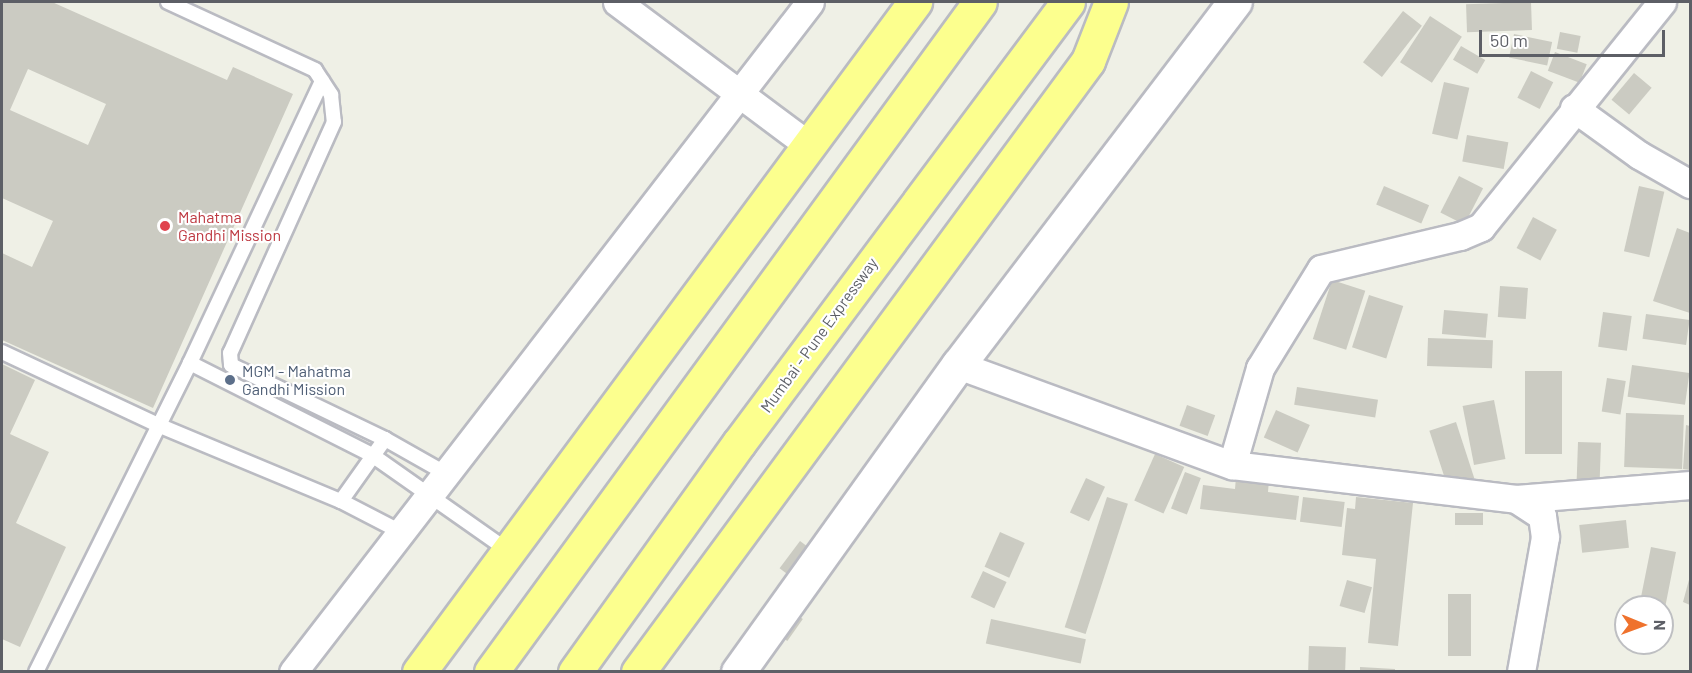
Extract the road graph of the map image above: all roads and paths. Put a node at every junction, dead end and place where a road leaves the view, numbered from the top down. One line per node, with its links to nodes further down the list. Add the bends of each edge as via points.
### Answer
1 (168, 2): 10 (lane, via 315,70)
2 (617, 2): 11 (street)
3 (810, 2): 11 (street)
4 (915, 2): 13 (highway)
5 (980, 2): 31 (highway)
6 (1068, 2): 32 (highway, Mumbai - Pune Expressway, via 739,443)
7 (1112, 2): 33 (highway, via 1088,61)
8 (1235, 2): 17 (street)
9 (1662, 2): 12 (street)
10 (322, 81): 16 (lane); 19 (lane, via 331,95 334,122 230,353 231,365)
11 (739, 94): 13 (street); 22 (street)
12 (1574, 108): 14 (street, via 1639,155); 21 (street, via 1481,227 1460,236 1357,257 1321,269 1260,368)
13 (808, 145): 27 (highway)
14 (1690, 184)
15 (2, 352): 18 (lane)
16 (190, 363): 18 (lane); 20 (lane)
17 (958, 365): 21 (street); 34 (street)
18 (159, 425): 25 (lane); 28 (lane)
19 (385, 439): 20 (lane); 22 (lane)
20 (372, 454): 22 (lane); 25 (lane)
21 (1232, 465): 24 (street)
22 (437, 482): 26 (street); 27 (lane)
23 (1690, 485): 24 (street)
24 (1516, 499): 35 (street, via 1542,516 1545,537)
25 (341, 501): 26 (lane)
26 (401, 532): 29 (street)
27 (507, 550): 30 (highway)
28 (36, 672)
29 (293, 672)
30 (419, 672)
31 (491, 672)
32 (575, 672)
33 (638, 672)
34 (738, 672)
35 (1521, 672)

